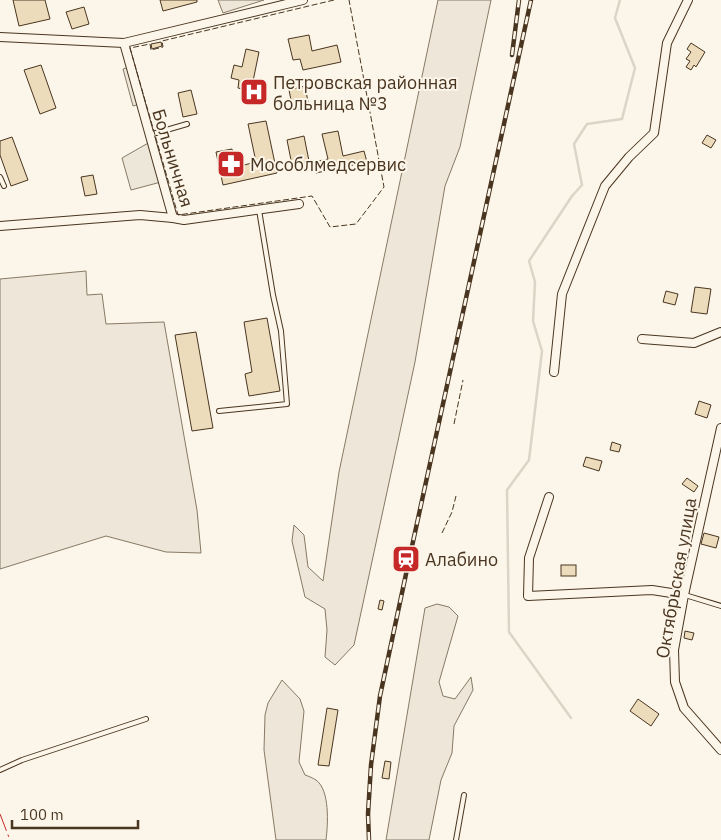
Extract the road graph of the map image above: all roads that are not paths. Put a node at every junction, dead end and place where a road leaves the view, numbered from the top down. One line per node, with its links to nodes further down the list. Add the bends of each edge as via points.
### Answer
1 (303, 0): 4 (street)
2 (688, 0): 15 (street, via 666,43 654,133 628,157 605,186 562,294)
3 (0, 37): 4 (street)
4 (124, 43): 6 (street, Больничная)
5 (187, 124): 6 (lane)
6 (149, 135): 11 (street, Больничная)
7 (0, 177): 8 (lane)
8 (4, 186)
9 (299, 204): 10 (street, Больничная)
10 (259, 210): 11 (street, Больничная, via 184,220); 16 (lane, via 281,331 287,404)
11 (173, 218): 12 (street, via 140,214)
12 (0, 226)
13 (721, 332): 14 (street, via 694,343)
14 (642, 339)
15 (554, 372)
16 (219, 412)
17 (721, 428): 19 (street, Октябрьская улица)
18 (549, 497): 19 (street, via 529,558 528,596 652,590)
19 (684, 595): 20 (lane); 22 (street, Октябрьская улица, via 674,650 675,682 684,708)
20 (721, 606)
21 (146, 719): 23 (lane)
22 (721, 750)
23 (0, 770)
24 (464, 796): 25 (lane)
25 (456, 840)

